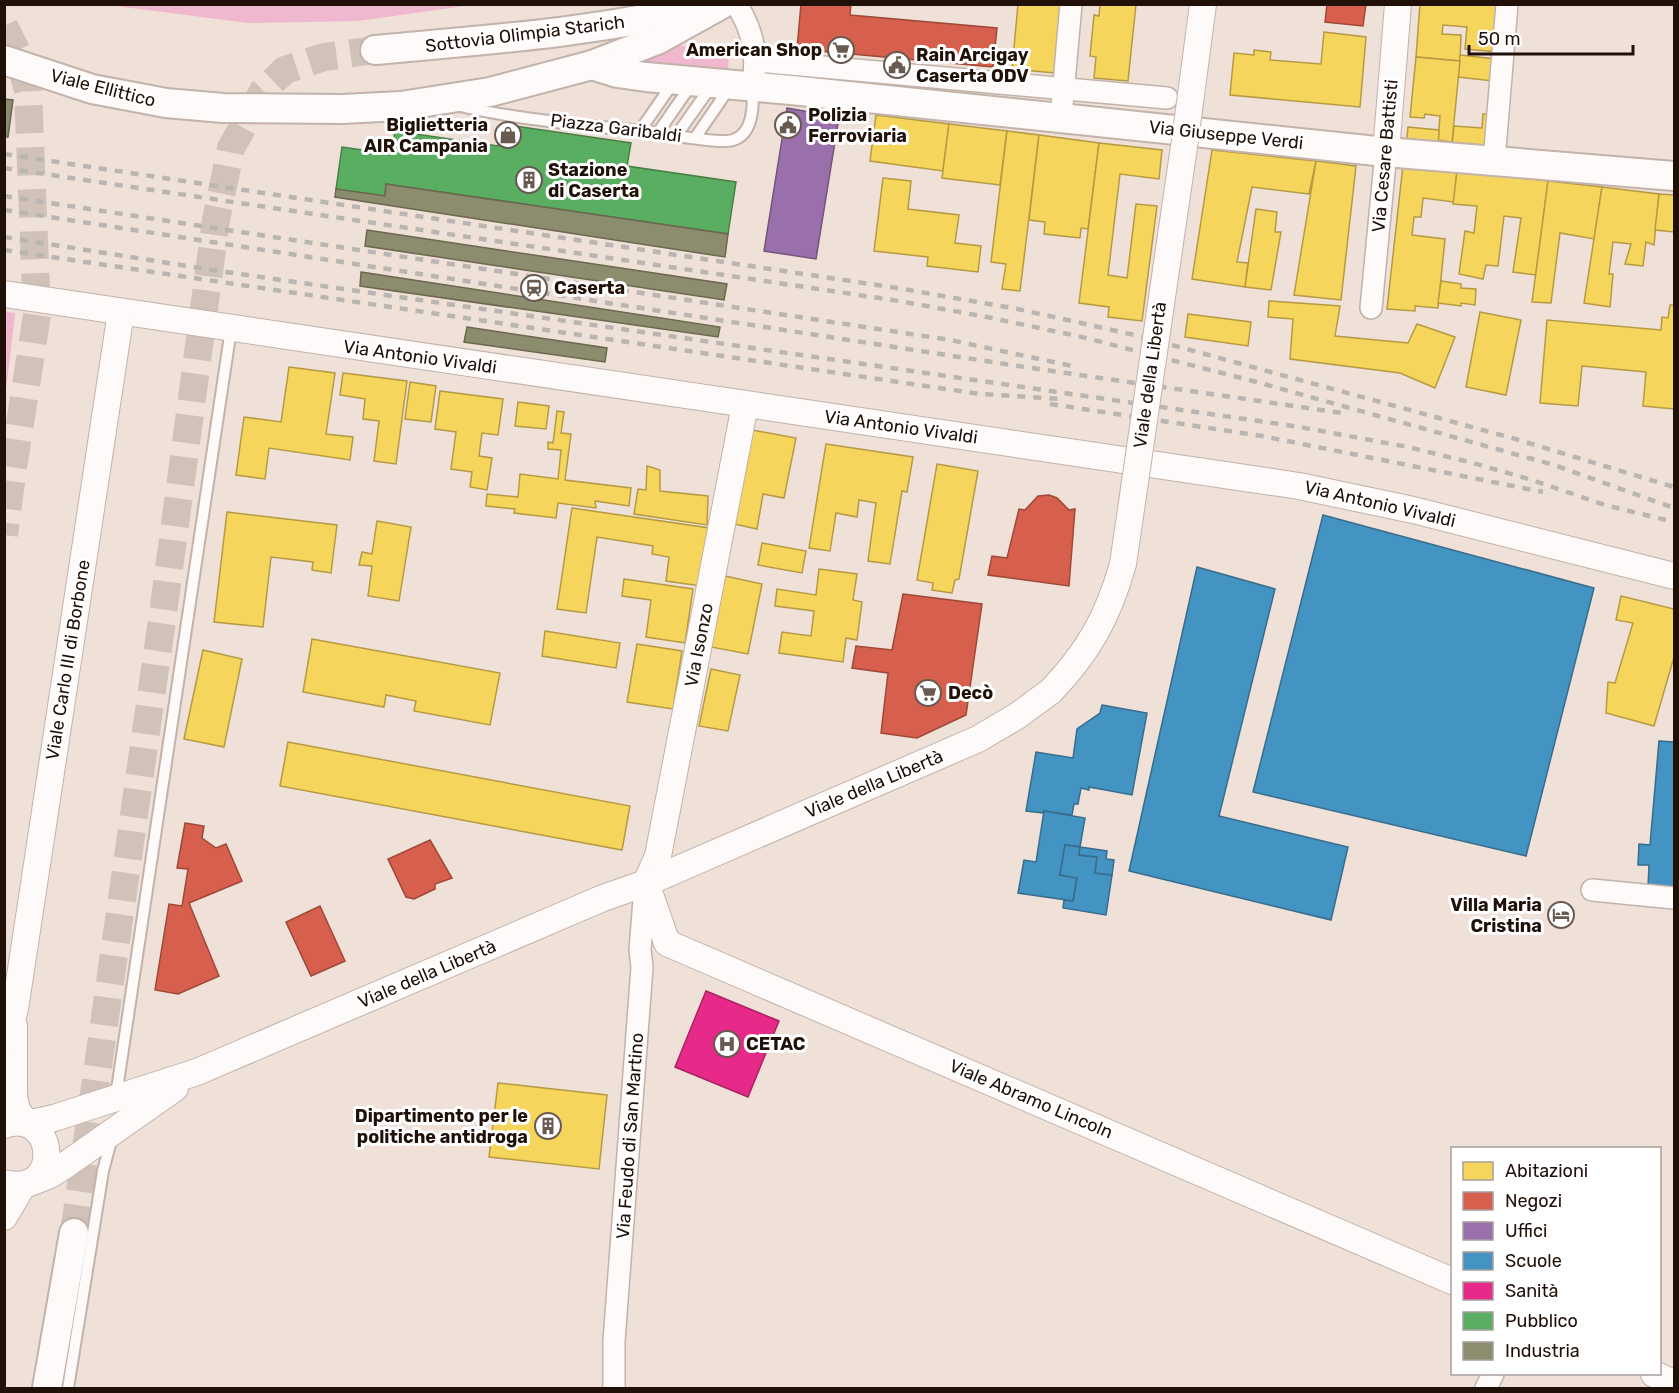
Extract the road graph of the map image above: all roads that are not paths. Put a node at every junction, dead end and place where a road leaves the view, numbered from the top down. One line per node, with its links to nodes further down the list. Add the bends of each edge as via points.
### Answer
1 (710, 4): 8 (main road, Sottovia Olimpia Starich, via 582,29)
2 (722, 4): 10 (main road, Piazza Garibaldi, via 657,40)
3 (735, 4): 11 (street, Piazza Garibaldi, via 750,31)
4 (1071, 4): 12 (street)
5 (1203, 4): 30 (street, Viale della Libertà, bridge, via 1123,564 1099,628 1072,669 1051,691 978,739)
6 (1398, 4): 21 (street, Via Cesare Battisti)
7 (1507, 4): 22 (street)
8 (375, 50)
9 (4, 60): 15 (main road, Viale Ellittico, via 102,91)
10 (592, 65): 11 (main road, via 625,74); 14 (main road, Piazza Garibaldi)
11 (728, 81): 12 (street, Via Giuseppe Verdi); 16 (main road, Via Giuseppe Verdi); 17 (lane); 18 (lane); 19 (lane); 20 (lane); 20 (lane, Piazza Garibaldi, via 753,99 744,134 732,141)
12 (1064, 88): 13 (street, Via Giuseppe Verdi); 16 (street)
13 (1167, 98)
14 (440, 101): 15 (main road, Piazza Garibaldi, via 342,109); 17 (lane, Piazza Garibaldi, via 494,114)
15 (204, 107)
16 (1061, 117): 21 (main road, Via Giuseppe Verdi)
17 (639, 132): 18 (lane, Piazza Garibaldi)
18 (657, 134): 19 (lane, Piazza Garibaldi)
19 (676, 136): 20 (lane, Piazza Garibaldi)
20 (695, 138)
21 (1386, 152): 22 (main road, Via Giuseppe Verdi); 25 (street, Via Cesare Battisti)
22 (1494, 161): 23 (main road, Via Giuseppe Verdi)
23 (1674, 176)
24 (4, 294): 26 (street, Via Antonio Vivaldi)
25 (1371, 308)
26 (121, 312): 27 (street, Via Antonio Vivaldi); 33 (street, Viale Carlo III di Borbone)
27 (231, 329): 28 (street, Via Antonio Vivaldi); 36 (lane)
28 (745, 405): 29 (street, Via Antonio Vivaldi, via 1299,486 1425,513); 30 (street, Via Isonzo, via 658,856)
29 (1674, 576)
30 (646, 883): 35 (street, Viale della Libertà); 42 (street, Viale Abramo Lincoln, via 667,943); 48 (street, Via Feudo di San Martino, via 614,1341)
31 (1592, 890): 32 (street)
32 (1674, 898)
33 (10, 999): 34 (street, Viale Carlo III di Borbone); 37 (street, Viale Carlo III di Borbone)
34 (4, 1046)
35 (197, 1072): 36 (street, Viale della Libertà); 38 (street)
36 (116, 1100): 37 (street, Viale della Libertà, via 54,1119)
37 (16, 1124): 39 (street, Viale Carlo III di Borbone, via 36,1129 43,1137 48,1157 39,1176)
38 (114, 1131): 39 (street, via 64,1167); 47 (lane, via 102,1171)
39 (19, 1184): 40 (street, Viale Carlo III di Borbone)
40 (4, 1217)
41 (74, 1233): 46 (main road)
42 (1451, 1281)
43 (1493, 1375): 49 (street)
44 (1656, 1375): 45 (street)
45 (1674, 1383)
46 (47, 1389)
47 (68, 1389)
48 (614, 1389)
49 (1486, 1389)

